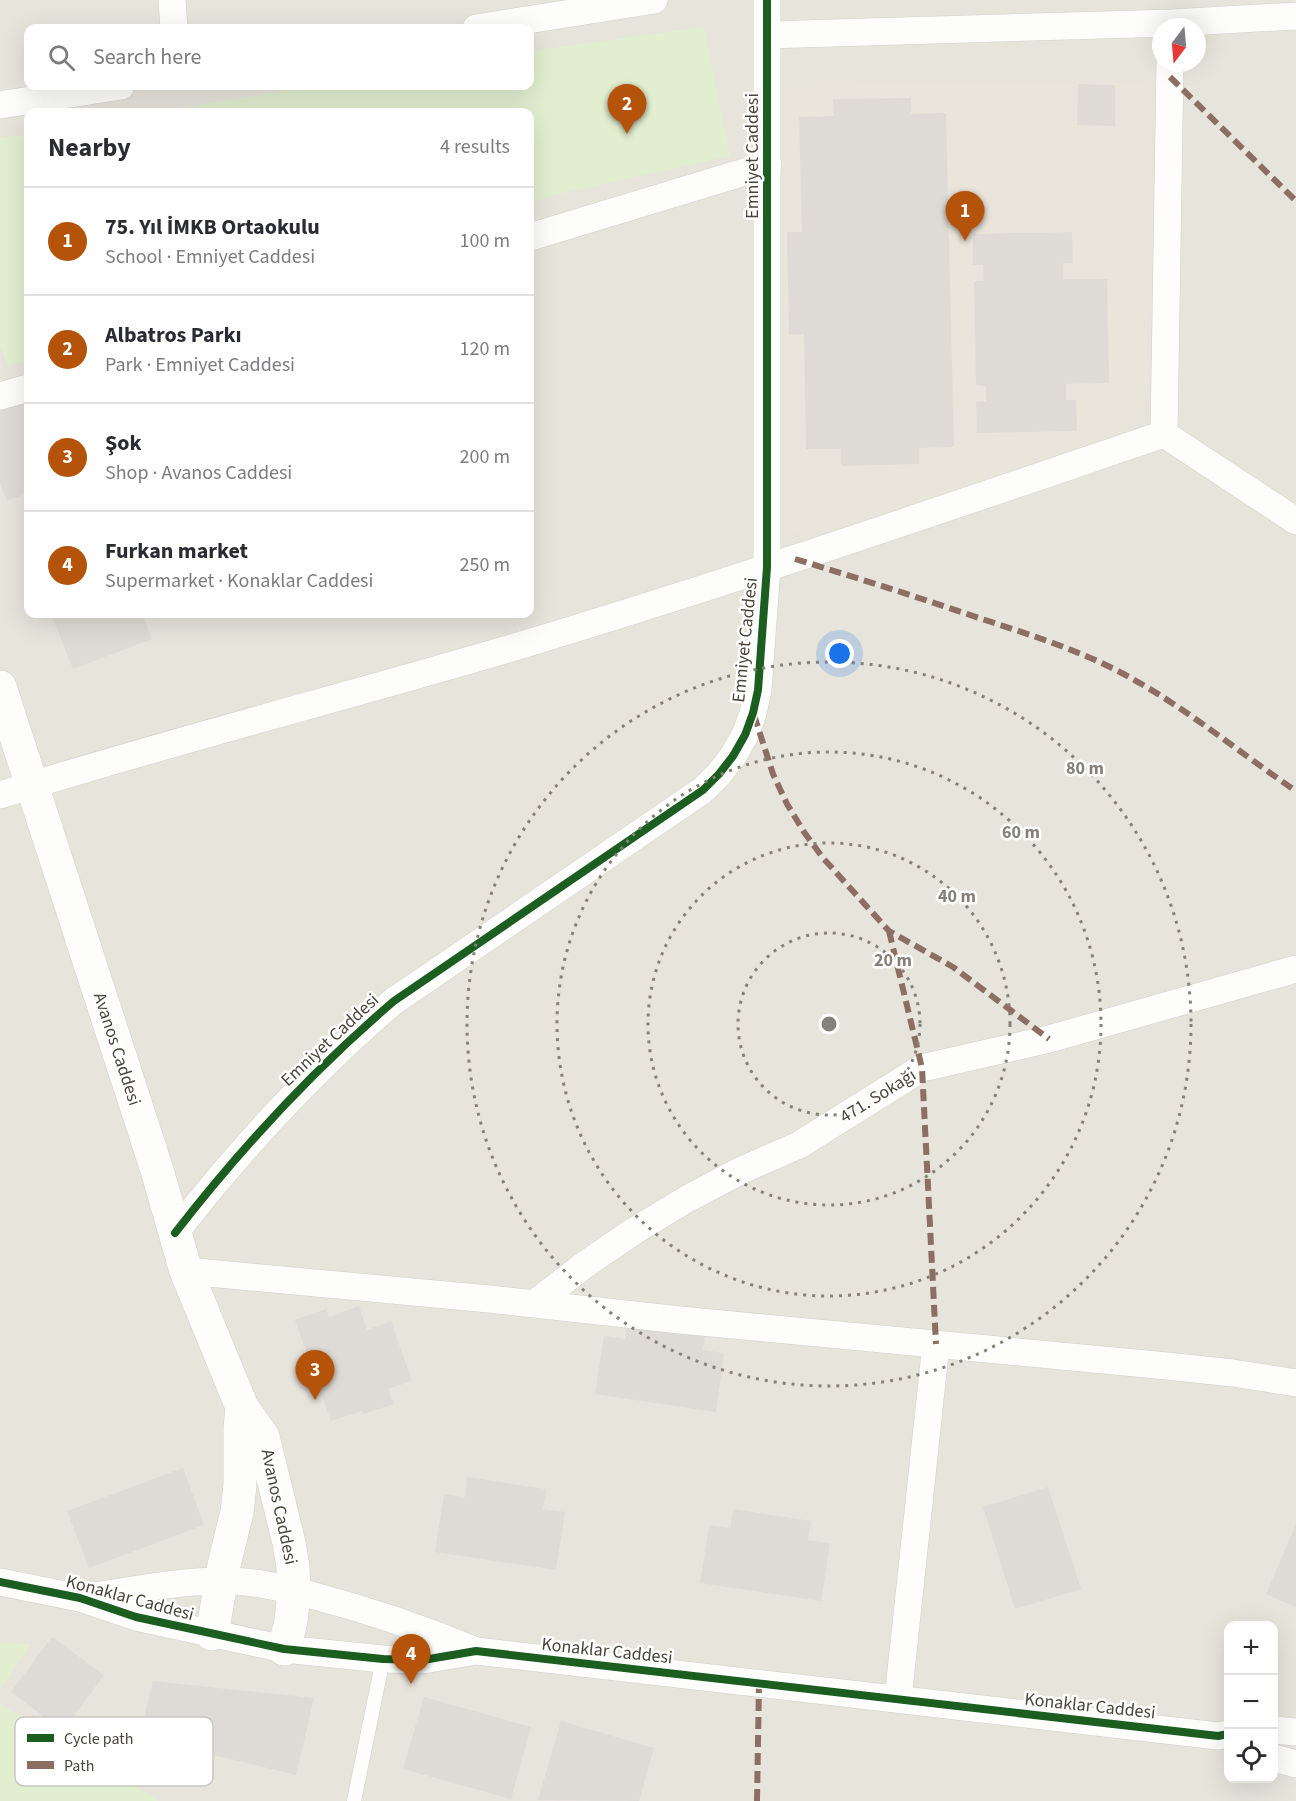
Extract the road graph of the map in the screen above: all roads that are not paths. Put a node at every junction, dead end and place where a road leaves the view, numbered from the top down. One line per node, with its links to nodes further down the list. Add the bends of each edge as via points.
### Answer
1 (172, 0): 6 (street)
2 (654, 0): 7 (street)
3 (767, 0): 8 (street, Emniyet Caddesi)
4 (1171, 16): 5 (street); 8 (street)
5 (1296, 16)
6 (174, 24)
7 (501, 24)
8 (767, 35): 12 (street, Emniyet Caddesi)
9 (1170, 72): 16 (street)
10 (96, 90): 11 (street)
11 (0, 105)
12 (768, 165): 13 (street); 18 (street, Emniyet Caddesi)
13 (534, 236)
14 (24, 389): 15 (street)
15 (0, 396)
16 (1164, 434): 17 (street); 18 (street)
17 (1296, 521)
18 (767, 567): 20 (street, via 514,647); 23 (street, Emniyet Caddesi, via 753,713 739,745 719,774 684,804 394,1001 278,1110)
19 (0, 687): 20 (street, Avanos Caddesi)
20 (32, 785): 21 (street); 23 (street, Avanos Caddesi)
21 (0, 795)
22 (1296, 969): 25 (street, 471. Sokağı, via 1050,1039 922,1068 799,1145 687,1199 583,1266)
23 (175, 1233): 24 (street, Avanos Caddesi)
24 (186, 1271): 25 (street); 28 (street, Avanos Caddesi)
25 (534, 1304): 26 (street)
26 (936, 1344): 27 (street, via 1167,1366); 37 (street)
27 (1296, 1383)
28 (242, 1407): 29 (street, Avanos Caddesi, via 237,1512); 31 (street, Avanos Caddesi, via 263,1437 289,1543)
29 (221, 1581): 31 (street, Konaklar Caddesi); 32 (street, Konaklar Caddesi); 33 (street, Avanos Caddesi)
30 (0, 1582): 32 (street, Konaklar Caddesi)
31 (294, 1591): 34 (street, Avanos Caddesi); 35 (street, Konaklar Caddesi, via 423,1628)
32 (80, 1598): 33 (street, Konaklar Caddesi, via 136,1617)
33 (212, 1634): 34 (street, Konaklar Caddesi)
34 (284, 1649): 36 (street, Konaklar Caddesi)
35 (476, 1652): 36 (street, Konaklar Caddesi, via 423,1660); 37 (street, Konaklar Caddesi)
36 (383, 1659): 43 (lane)
37 (898, 1699): 40 (street, Konaklar Caddesi)
38 (1278, 1730): 39 (street)
39 (1296, 1732)
40 (1224, 1737)
41 (1278, 1759): 42 (street)
42 (1296, 1764)
43 (354, 1801)

